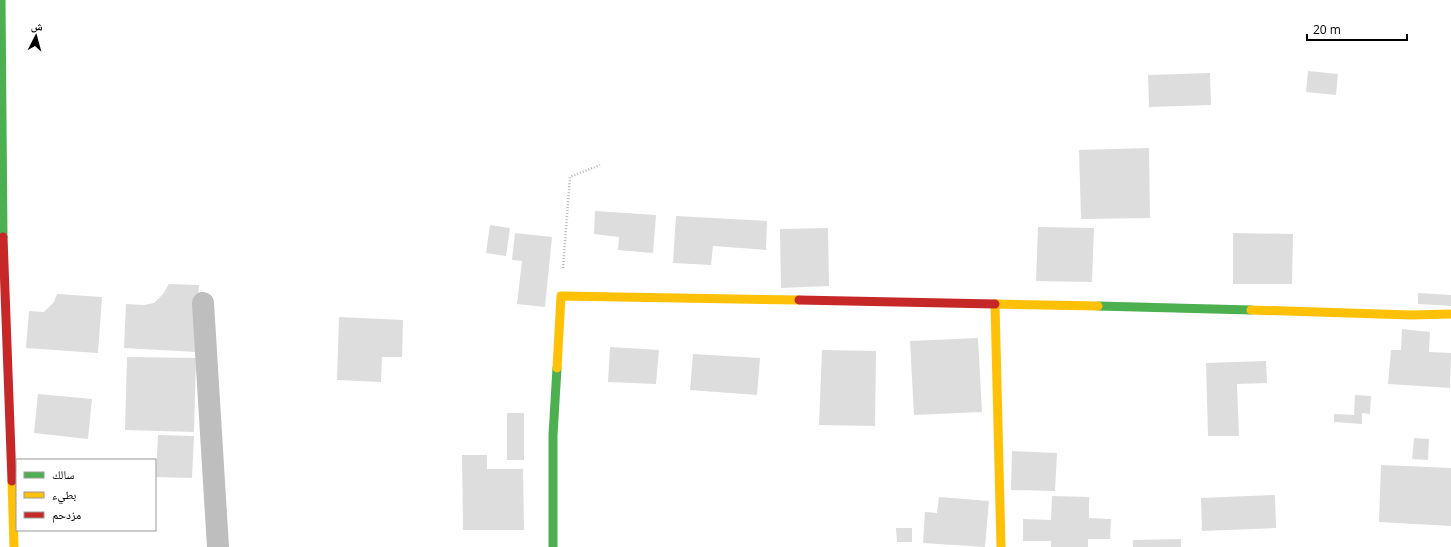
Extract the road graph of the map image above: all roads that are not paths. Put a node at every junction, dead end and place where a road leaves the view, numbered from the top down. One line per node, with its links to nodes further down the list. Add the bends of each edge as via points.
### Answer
1 (1, 0): 5 (street, via 3,231)
2 (203, 303): 6 (street)
3 (995, 304): 4 (street); 7 (street, via 561,296 553,435); 8 (street)
4 (1451, 314)
5 (14, 547)
6 (218, 547)
7 (553, 547)
8 (1001, 547)

